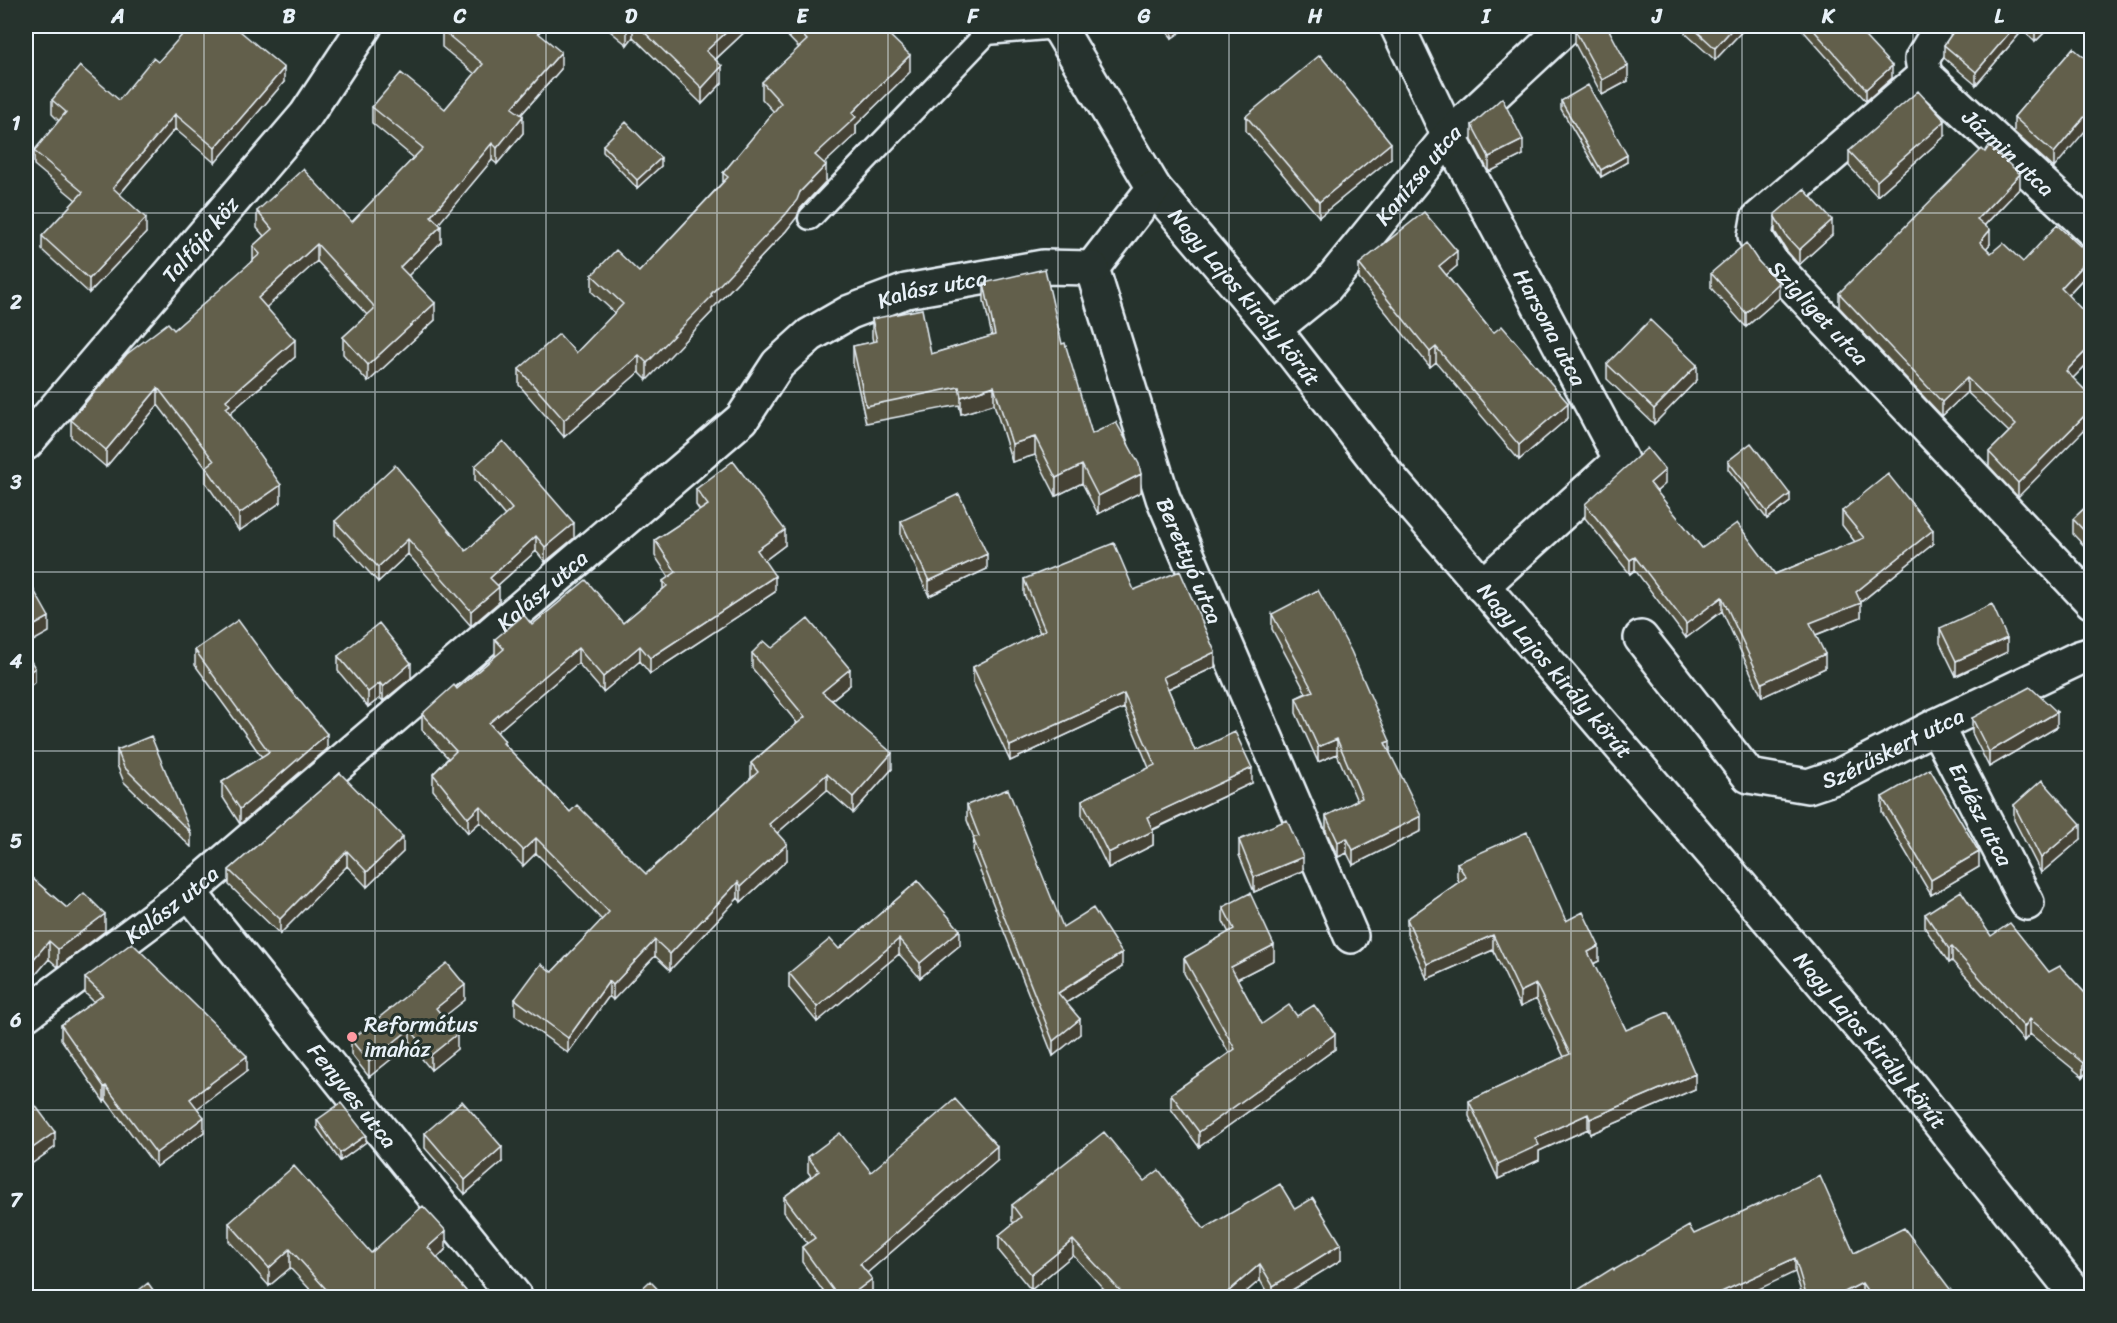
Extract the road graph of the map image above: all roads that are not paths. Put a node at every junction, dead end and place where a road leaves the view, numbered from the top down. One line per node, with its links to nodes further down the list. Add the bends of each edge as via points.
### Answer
1 (365, 26): 13 (street, Talfája köz, via 306,115)
2 (1057, 26): 8 (street, Nagy Lajos király körút); 9 (lane, via 987,33)
3 (1397, 26): 7 (street, Harsona utca)
4 (1567, 26): 7 (street, Kanizsa utca)
5 (1944, 26): 6 (street, via 1922,59)
6 (1925, 75): 10 (street, Jázmin utca); 15 (street, Szigliget utca, via 1758,219 1755,236 1772,263)
7 (1449, 136): 12 (street, Kanizsa utca, via 1324,288); 14 (street, Harsona utca, via 1621,460)
8 (1154, 188): 11 (street); 12 (street, Nagy Lajos király körút)
9 (810, 218)
10 (2091, 230)
11 (1092, 268): 19 (street, Kalász utca, via 1043,267 906,291 850,312 810,335 778,364 742,419); 21 (street, Berettyó utca, via 1162,498)
12 (1274, 329): 14 (street, Nagy Lajos király körút, via 1389,477)
13 (26, 443)
14 (1482, 586): 24 (street, Nagy Lajos király körút, via 1900,1073)
15 (2091, 602)
16 (1641, 639): 18 (street, Szérűskert utca, via 1749,776 1808,786 1841,775)
17 (2091, 654): 18 (street, Szérűskert utca)
18 (1936, 726): 20 (street, Erdész utca)
19 (189, 892): 22 (street, Kalász utca); 23 (street, Fenyves utca)
20 (2027, 903)
21 (1351, 936)
22 (26, 1014)
23 (516, 1298)
24 (2079, 1298)

